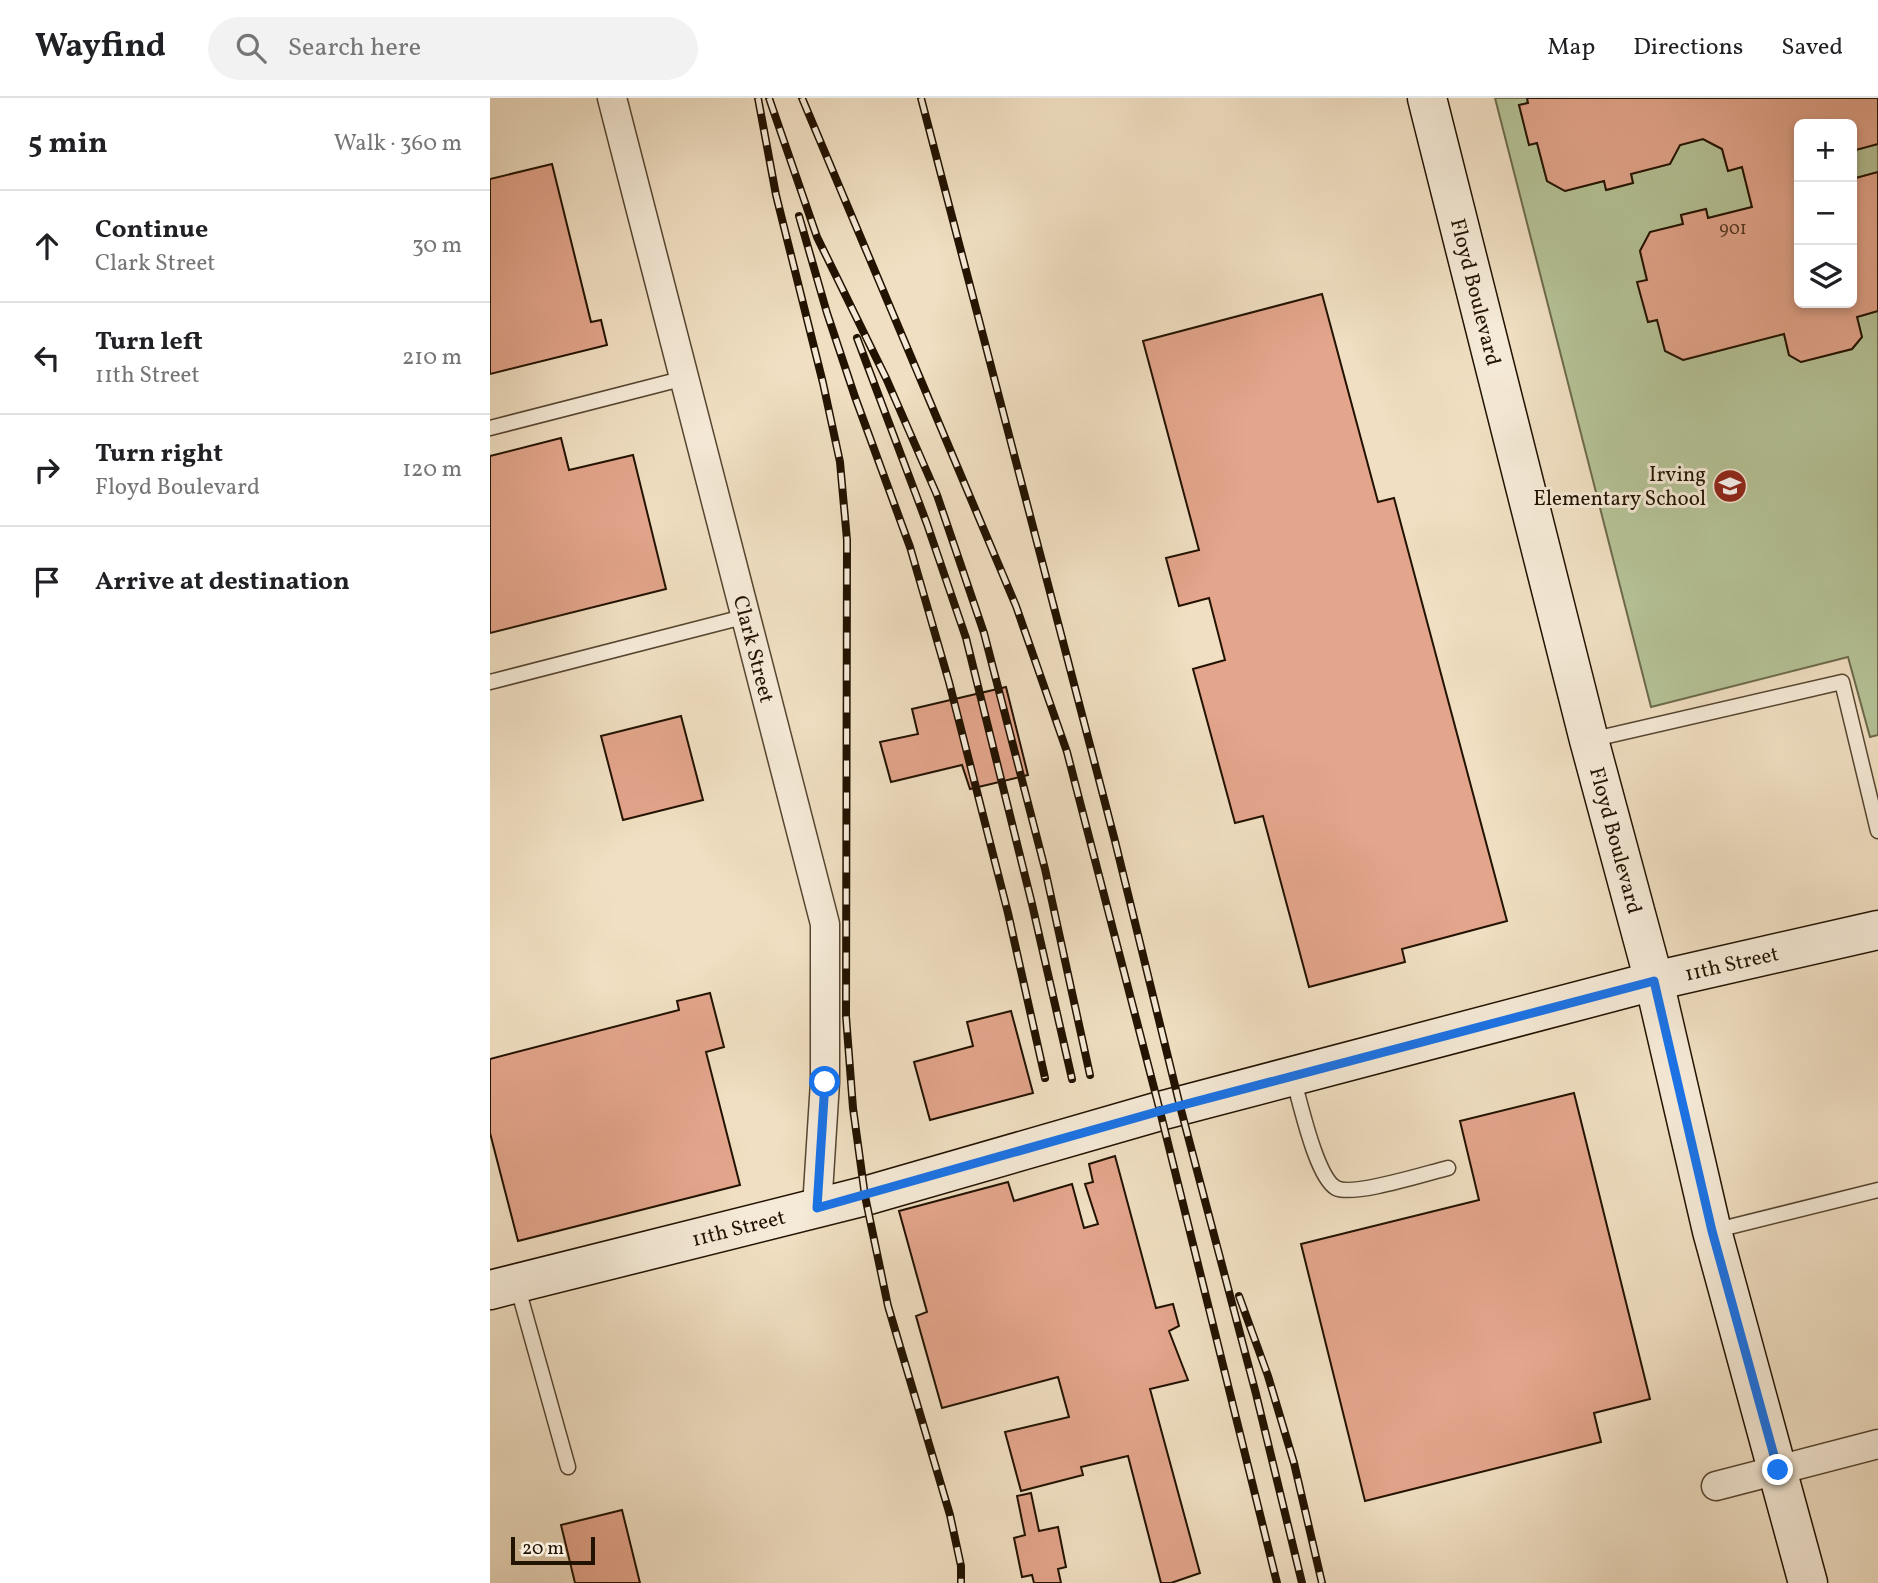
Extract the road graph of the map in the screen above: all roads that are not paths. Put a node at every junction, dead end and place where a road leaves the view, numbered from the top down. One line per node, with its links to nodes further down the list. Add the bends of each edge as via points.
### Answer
1 (612, 98): 3 (street, Clark Street)
2 (1427, 98): 7 (main road, Floyd Boulevard)
3 (685, 378): 4 (lane); 5 (street, Clark Street)
4 (490, 428)
5 (747, 616): 6 (lane); 14 (street, Clark Street, via 825,924 825,1082)
6 (490, 682)
7 (1589, 740): 8 (lane, via 1842,682); 10 (main road, Floyd Boulevard)
8 (1878, 831)
9 (1878, 930): 10 (main road, 11th Street)
10 (1654, 981): 11 (main road, 11th Street); 15 (main road, Floyd Boulevard)
11 (1292, 1076): 12 (lane, via 1318,1162 1337,1189 1354,1192); 14 (main road, 11th Street)
12 (1448, 1168)
13 (1878, 1190): 15 (lane)
14 (817, 1208): 16 (main road, 11th Street)
15 (1712, 1231): 19 (main road, Floyd Boulevard)
16 (503, 1287): 18 (lane)
17 (1878, 1444): 19 (street)
18 (568, 1467)
19 (1778, 1470): 20 (street); 21 (main road, Floyd Boulevard)
20 (1716, 1486)
21 (1808, 1583)

